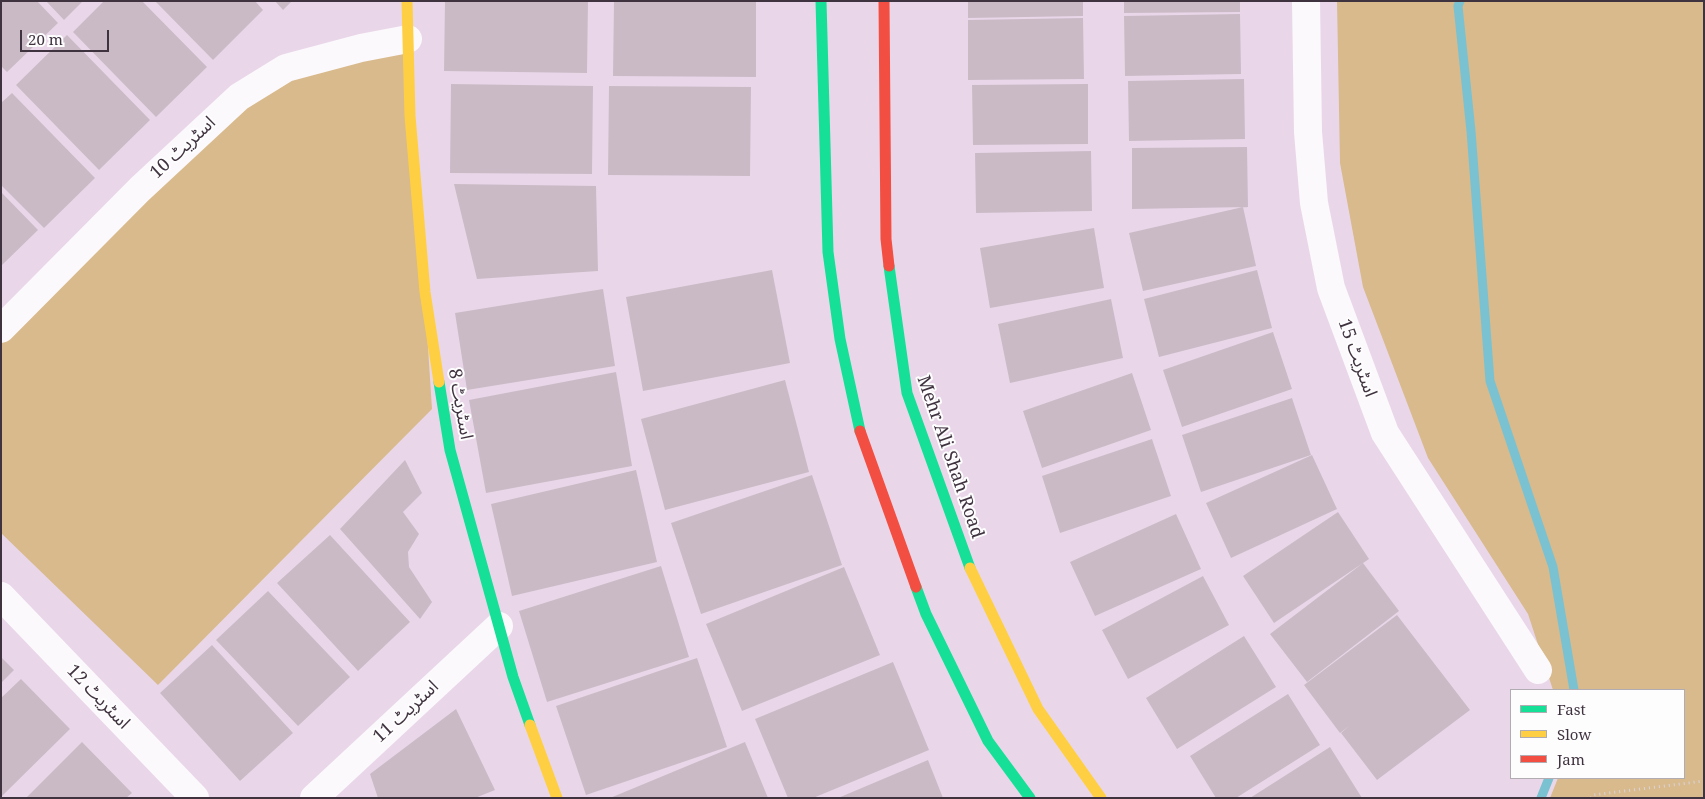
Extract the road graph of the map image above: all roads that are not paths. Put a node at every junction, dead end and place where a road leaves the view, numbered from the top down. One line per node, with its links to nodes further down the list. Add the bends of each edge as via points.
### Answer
1 (407, 1): 5 (street, اسٹریٹ 8)
2 (822, 1): 13 (street, via 828,252 840,339 859,429 926,614 988,741)
3 (884, 1): 14 (street, Mehr Ali Shah Road, via 886,239 907,393 975,582 1038,708)
4 (1306, 1): 9 (street, اسٹریٹ 15, via 1308,132 1314,203 1331,288 1385,433)
5 (408, 39): 6 (street, اسٹریٹ 10, via 286,68 239,96 140,189); 8 (street, اسٹریٹ 8, via 410,116 425,292 440,394 450,450)
6 (1, 328)
7 (1, 596): 10 (street, اسٹریٹ 12)
8 (499, 626): 11 (street, اسٹریٹ 11); 12 (street, اسٹریٹ 8, via 512,677)
9 (1538, 670)
10 (195, 798)
11 (314, 798)
12 (557, 798)
13 (1030, 798)
14 (1101, 798)

